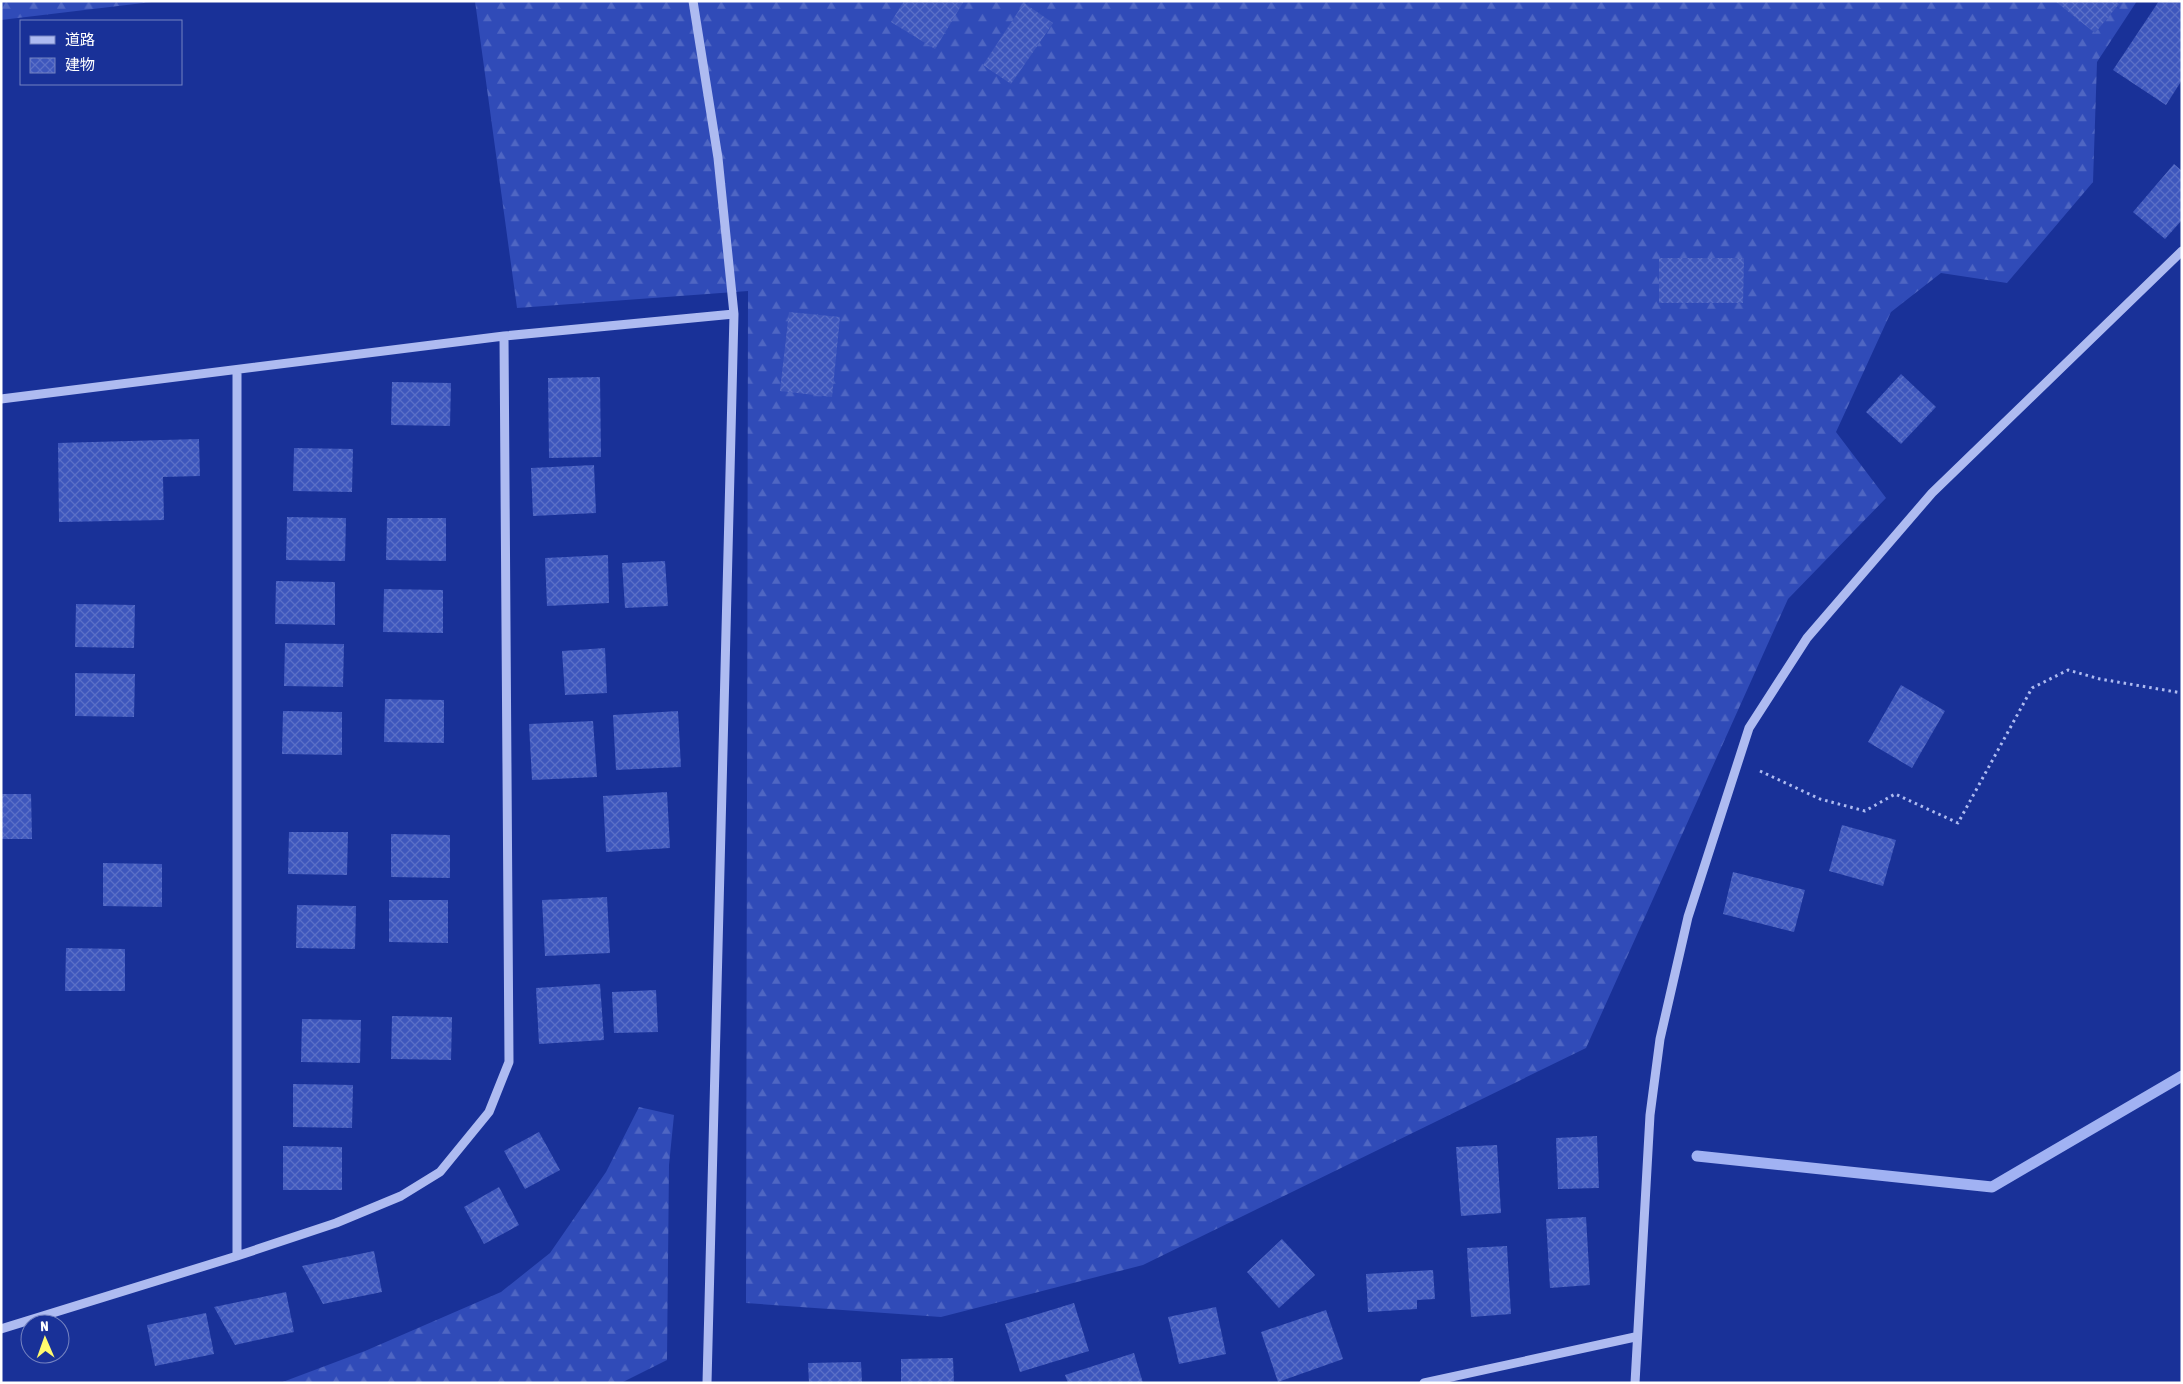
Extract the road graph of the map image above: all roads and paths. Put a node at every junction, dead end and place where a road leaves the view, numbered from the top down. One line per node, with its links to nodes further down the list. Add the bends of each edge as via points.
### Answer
1 (693, 1): 3 (street, via 718,158)
2 (2182, 251): 8 (street, via 1932,493 1807,638 1749,728)
3 (734, 314): 4 (street); 12 (street)
4 (504, 336): 5 (street); 9 (street, via 509,1062 489,1112 440,1172 401,1196 336,1223)
5 (237, 370): 6 (street); 9 (street)
6 (1, 400)
7 (2182, 693): 8 (path, via 2068,670 2032,688 1958,823 1895,794 1865,811 1820,799)
8 (1737, 760): 11 (street, via 1688,917 1660,1039 1650,1115)
9 (237, 1256): 10 (street)
10 (1, 1329)
11 (1636, 1337): 13 (street); 14 (street)
12 (707, 1383)
13 (1424, 1383)
14 (1635, 1383)

